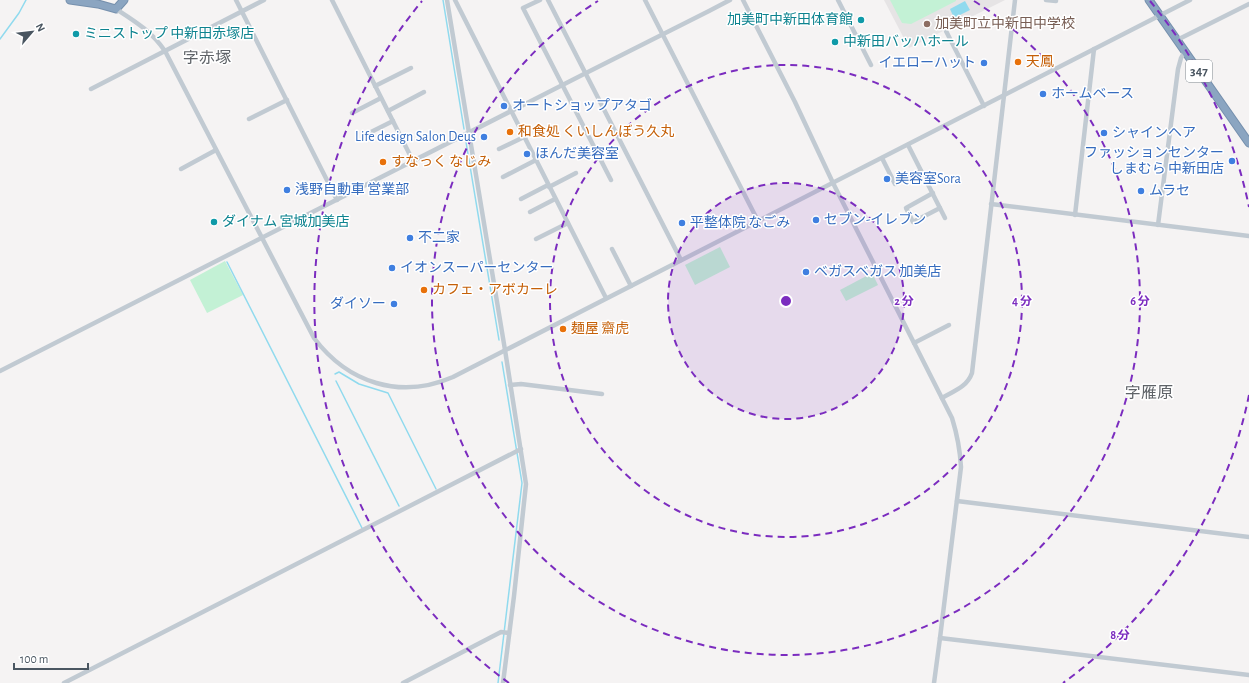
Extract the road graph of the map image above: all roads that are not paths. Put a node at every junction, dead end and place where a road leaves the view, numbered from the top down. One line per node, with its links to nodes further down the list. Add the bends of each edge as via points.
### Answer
1 (70, 0): 20 (highway)
2 (124, 0): 20 (highway)
3 (236, 0): 21 (street)
4 (264, 0): 21 (street)
5 (332, 0): 33 (street)
6 (446, 0): 45 (street)
7 (455, 0): 41 (street)
8 (540, 0): 32 (street, via 523,8)
9 (548, 0): 31 (street)
10 (645, 0): 24 (street)
11 (730, 0): 24 (street)
12 (743, 0): 60 (street)
13 (838, 0): 29 (street)
14 (1015, 0): 36 (street)
15 (1046, 0): 18 (street)
16 (1149, 0): 22 (highway, 347)
17 (1190, 0): 22 (street)
18 (1056, 1)
19 (1249, 4): 25 (street)
20 (116, 9): 27 (street, via 147,29)
21 (242, 11): 27 (street); 38 (street)
22 (1160, 15): 25 (highway, 347); 26 (street)
23 (946, 31): 39 (street)
24 (662, 34): 31 (street); 71 (street)
25 (1178, 40): 28 (highway, 347)
26 (1094, 49): 36 (street); 69 (street)
27 (165, 51): 34 (street); 51 (street)
28 (1185, 51): 48 (highway, 347); 73 (street, via 1178,69)
29 (872, 65)
30 (411, 68): 33 (street)
31 (586, 73): 32 (street); 78 (street)
32 (562, 85): 41 (street); 59 (street)
33 (375, 86): 37 (street)
34 (91, 89)
35 (424, 92): 40 (street)
36 (1004, 96): 39 (street); 66 (street)
37 (381, 98): 40 (street); 42 (street)
38 (287, 100): 43 (street); 65 (street)
39 (984, 106): 49 (street)
40 (388, 111): 44 (street)
41 (511, 111): 45 (street); 47 (street)
42 (352, 113)
43 (249, 119)
44 (393, 121): 46 (street); 54 (street)
45 (469, 132): 54 (street); 83 (street)
46 (369, 133)
47 (524, 137): 50 (street); 53 (street)
48 (1249, 143)
49 (908, 144): 52 (street); 56 (street)
50 (499, 149)
51 (216, 150): 55 (street); 75 (street)
52 (882, 158): 56 (street, via 895,184); 60 (street)
53 (536, 160): 58 (street); 61 (street)
54 (413, 161): 65 (street)
55 (181, 169)
56 (921, 171): 62 (street)
57 (576, 173): 61 (street)
58 (503, 177)
59 (611, 180)
60 (833, 183): 71 (street); 82 (street)
61 (549, 186): 63 (street); 64 (street)
62 (933, 193): 67 (street); 67 (street, via 906,208 913,222)
63 (521, 199)
64 (555, 199): 68 (street); 72 (street)
65 (337, 200): 75 (street)
66 (991, 204): 69 (street); 87 (street, via 972,373 967,383)
67 (940, 208): 70 (street)
68 (530, 212)
69 (1075, 214): 73 (street)
70 (945, 218)
71 (758, 221): 78 (street)
72 (568, 223): 76 (street); 80 (street)
73 (1158, 225): 74 (street)
74 (1249, 236)
75 (262, 238): 83 (street, via 314,338 332,360 368,381 404,388 432,385); 84 (street)
76 (536, 239)
77 (612, 249): 79 (street)
78 (681, 260): 79 (street)
79 (631, 286): 80 (street)
80 (606, 298): 83 (street)
81 (949, 325): 82 (street)
82 (914, 343): 87 (street)
83 (505, 350): 85 (street)
84 (0, 371)
85 (510, 385): 86 (street, via 521,384); 88 (street)
86 (602, 394)
87 (942, 398): 89 (street, via 952,418 960,450)
88 (518, 450): 91 (street, via 524,472 525,496); 94 (street)
89 (957, 502): 90 (street); 92 (street)
90 (1249, 537)
91 (506, 633): 95 (street); 96 (street)
92 (940, 638): 93 (street); 97 (street)
93 (1249, 675)
94 (64, 683)
95 (403, 683)
96 (503, 683)
97 (934, 683)

